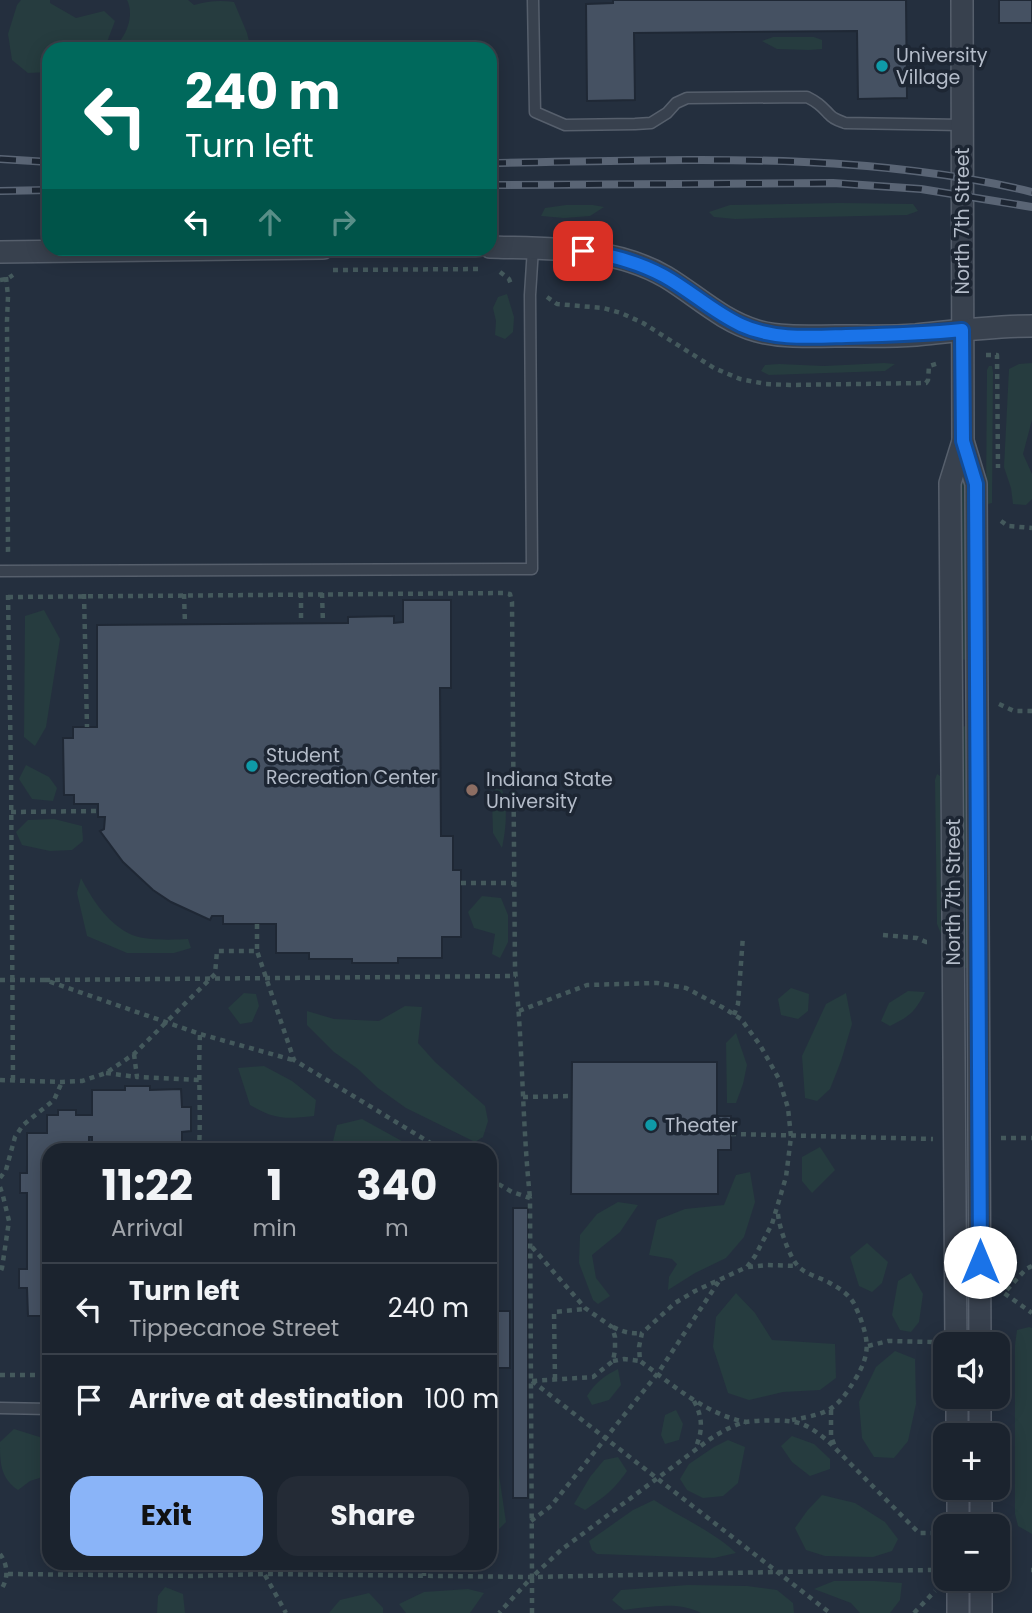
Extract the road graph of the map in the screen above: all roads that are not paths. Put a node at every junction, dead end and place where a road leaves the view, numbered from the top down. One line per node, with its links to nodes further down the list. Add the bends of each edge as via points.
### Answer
1 (533, 0): 3 (lane, via 535,112 565,125 651,123 687,98 807,97 845,123)
2 (962, 0): 3 (street, North 7th Street)
3 (962, 125): 9 (street, North 7th Street)
4 (497, 247): 5 (street)
5 (533, 248): 9 (street, via 567,249 635,263 665,277 719,314 757,331 803,337); 11 (lane, via 532,569)
6 (42, 251): 7 (street)
7 (1, 252)
8 (1032, 326): 9 (street)
9 (962, 330): 10 (street, North 7th Street)
10 (963, 441): 12 (street, North 7th Street, via 950,483); 13 (street, North 7th Street, via 976,484)
11 (4, 571)
12 (957, 1332)
13 (980, 1332)
14 (0, 1408): 15 (lane)
15 (42, 1409)
16 (958, 1591): 18 (street)
17 (981, 1591): 19 (street)
18 (958, 1613)
19 (981, 1613)

